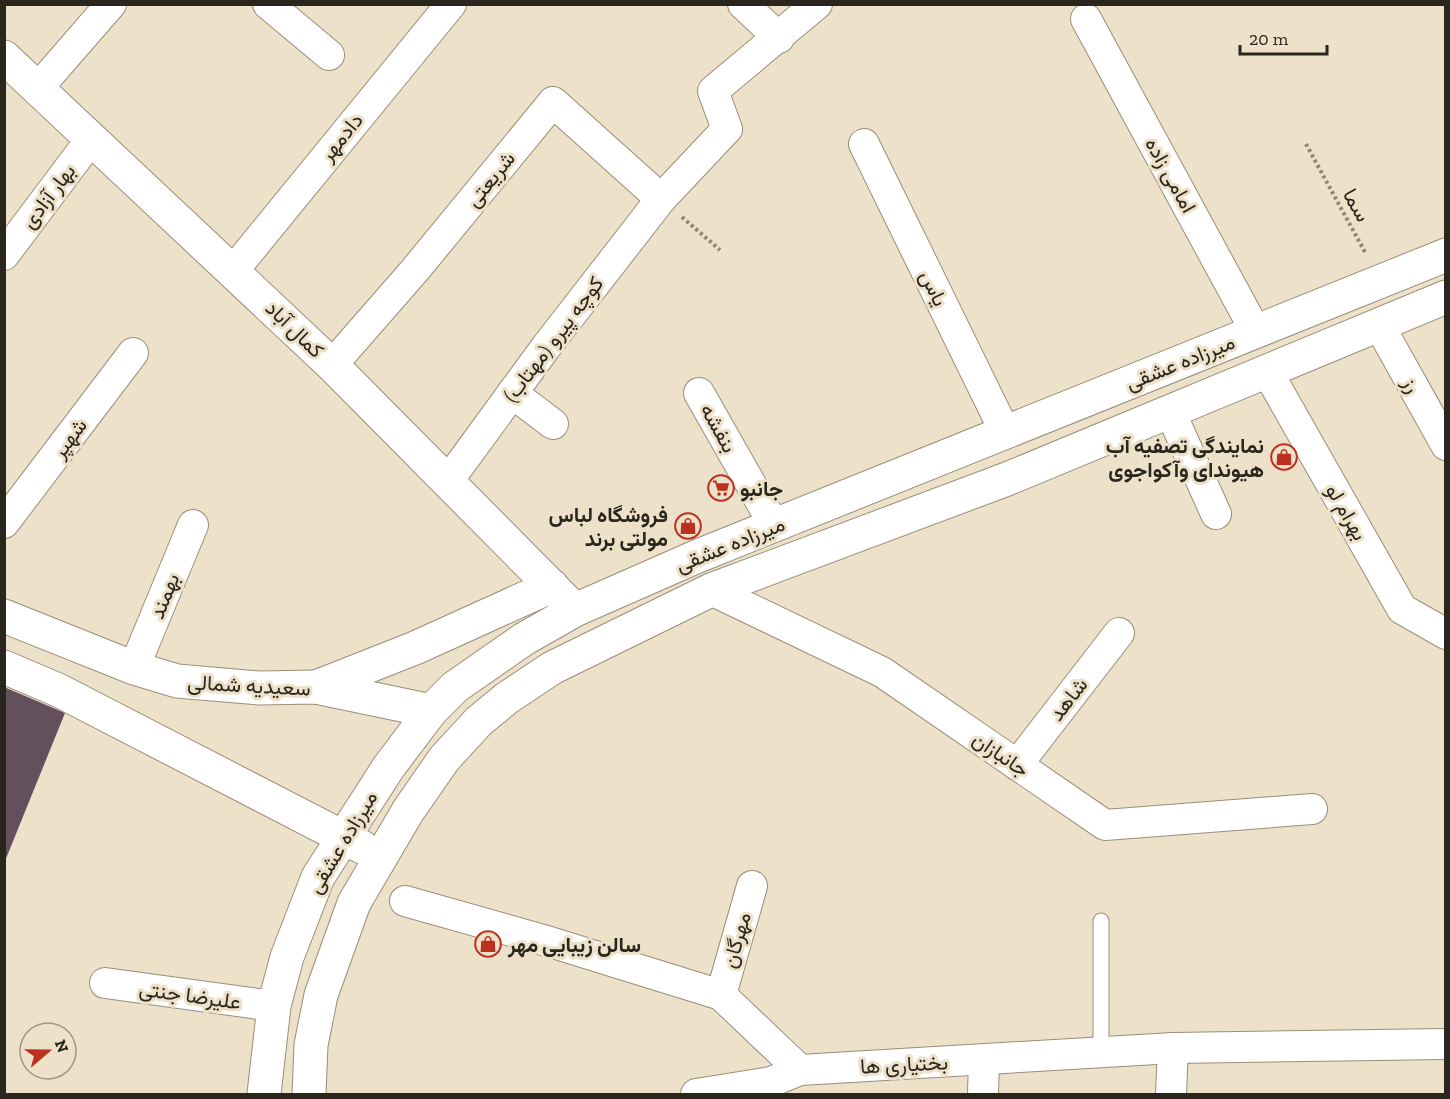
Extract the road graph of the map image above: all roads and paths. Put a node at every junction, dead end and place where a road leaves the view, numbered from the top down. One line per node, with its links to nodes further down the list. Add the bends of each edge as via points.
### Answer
1 (111, 4): 10 (street)
2 (267, 4): 8 (street)
3 (451, 4): 18 (street, دادمهر)
4 (742, 4): 7 (street)
5 (817, 4): 7 (street)
6 (1086, 19): 22 (street, امامی زاده)
7 (779, 38): 14 (street, کوچه پیرو (مهتاب), via 713,91 727,129)
8 (329, 55)
9 (4, 57): 10 (main road, کمال آباد)
10 (38, 88): 11 (main road, کمال آباد)
11 (92, 138): 16 (street, بهار آزادی); 18 (main road, کمال آباد)
12 (864, 144): 30 (street, یاس)
13 (1306, 144): 19 (path, سما)
14 (661, 199): 15 (path); 24 (street, شریعتی, via 553,102); 26 (street, کوچه پیرو (مهتاب))
15 (720, 249)
16 (4, 255)
17 (1446, 255): 19 (main road, میرزاده عشقی)
18 (233, 271): 24 (main road, کمال آباد)
19 (1381, 281): 22 (main road, میرزاده عشقی)
20 (1446, 297): 21 (main road, میرزاده عشقی)
21 (1379, 325): 25 (main road, میرزاده عشقی); 31 (street, رز)
22 (1256, 332): 30 (main road, میرزاده عشقی)
23 (134, 353): 34 (street, شهپر)
24 (333, 365): 32 (main road, کمال آباد)
25 (1267, 371): 28 (main road, میرزاده عشقی); 43 (street, بهرام لو, via 1402,609)
26 (512, 393): 29 (street); 32 (street, کوچه پیرو (مهتاب))
27 (699, 393): 36 (street, بنفشه)
28 (1170, 411): 33 (street); 39 (main road, میرزاده عشقی, via 1007,479)
29 (553, 424)
30 (1005, 432): 36 (main road, میرزاده عشقی)
31 (1446, 444)
32 (448, 481): 38 (main road, کمال آباد)
33 (1216, 514)
34 (4, 523)
35 (193, 525): 45 (street, بهمند)
36 (774, 525): 37 (main road, میرزاده عشقی)
37 (698, 556): 39 (main road); 40 (main road, میرزاده عشقی)
38 (552, 586): 40 (main road, کمال آباد); 46 (main road, via 415,648)
39 (711, 590): 48 (street, جانبازان, via 882,672); 51 (main road, میرزاده عشقی, via 552,668 478,721 444,759)
40 (575, 610): 47 (main road, میرزاده عشقی, via 454,687)
41 (4, 616): 45 (main road, سعیدیه شمالی)
42 (1119, 633): 48 (street, شاهد)
43 (1446, 634)
44 (4, 667): 50 (main road, via 58,690)
45 (134, 668): 46 (main road, سعیدیه شمالی, via 177,681 217,686)
46 (316, 687): 47 (main road, سعیدیه شمالی)
47 (431, 711): 50 (main road, میرزاده عشقی)
48 (1017, 765): 49 (street, جانبازان, via 1105,825)
49 (1312, 809)
50 (342, 836): 51 (main road); 57 (main road, میرزاده عشقی, via 300,918)
51 (380, 857): 67 (main road, میرزاده عشقی, via 354,903 321,995 311,1045)
52 (752, 886): 56 (street, مهرگان)
53 (405, 901): 56 (street)
54 (1101, 921): 60 (lane)
55 (105, 983): 57 (street, علیرضا جنتی)
56 (721, 995): 63 (street)
57 (274, 1006): 61 (main road, میرزاده عشقی)
58 (1446, 1044): 59 (street, بختیاری ها)
59 (1173, 1048): 60 (street, بختیاری ها); 70 (street)
60 (1101, 1053): 62 (street, بختیاری ها)
61 (268, 1060): 65 (main road); 66 (main road, میرزاده عشقی)
62 (984, 1060): 63 (street, بختیاری ها); 69 (street)
63 (800, 1070): 64 (street, بختیاری ها, via 771,1082)
64 (701, 1094): 68 (street, بختیاری ها)
65 (247, 1095)
66 (264, 1095)
67 (309, 1095)
68 (696, 1095)
69 (983, 1095)
70 (1171, 1095)

